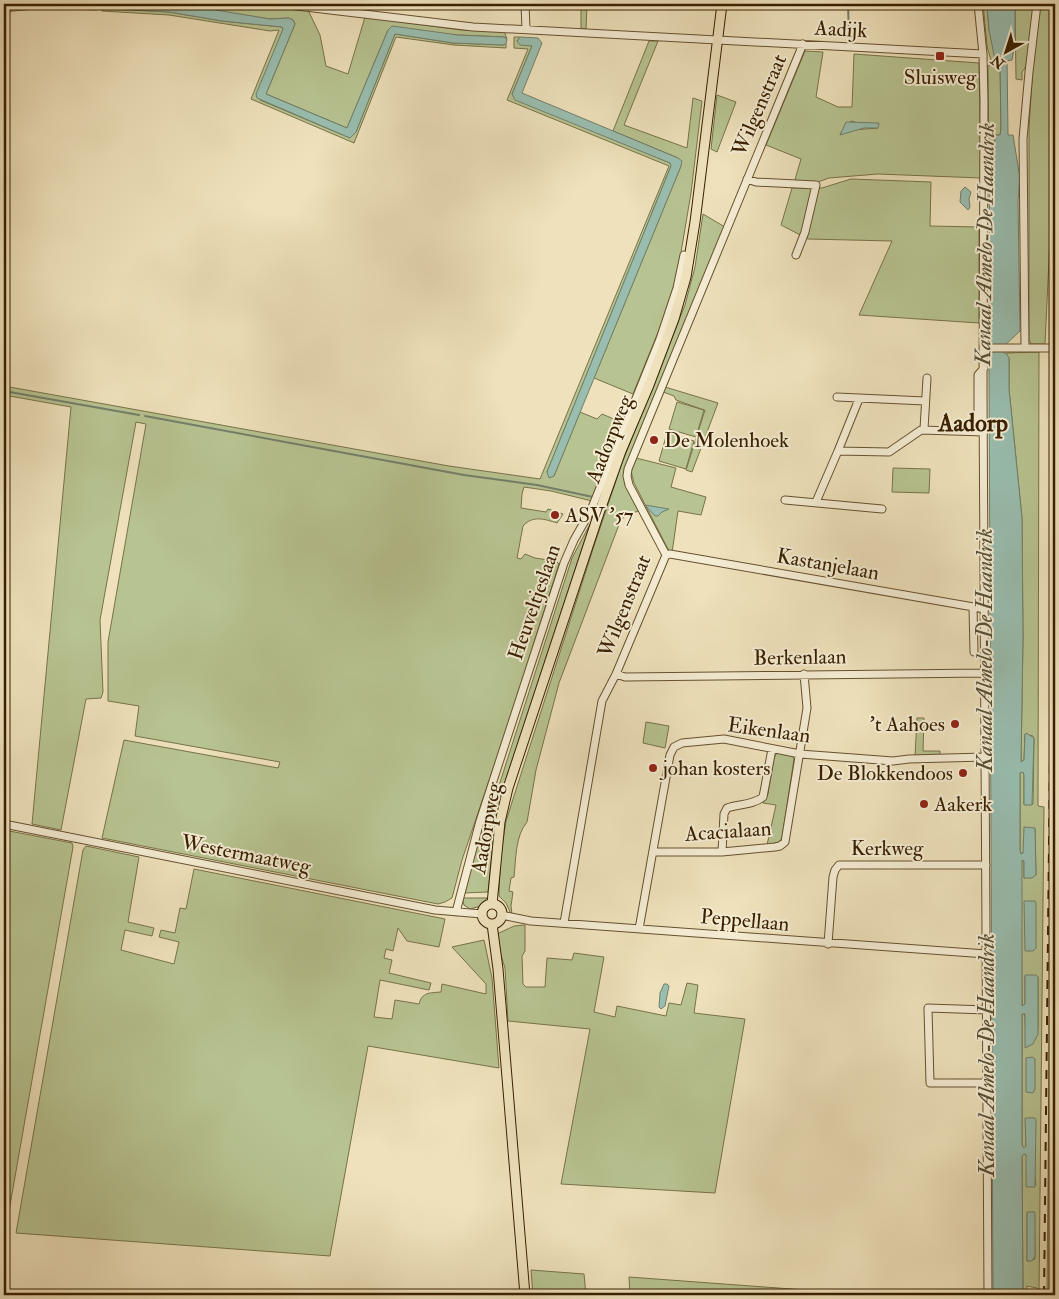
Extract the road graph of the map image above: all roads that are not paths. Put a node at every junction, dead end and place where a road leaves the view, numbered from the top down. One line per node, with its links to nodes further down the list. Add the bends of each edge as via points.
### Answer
1 (280, 4): 6 (street, Aadijk, via 420,22)
2 (525, 4): 6 (street)
3 (722, 4): 7 (main road, Aadorpweg)
4 (978, 4): 9 (street)
5 (1037, 4): 14 (street, via 1023,139)
6 (526, 29): 7 (street, Aadijk)
7 (718, 40): 8 (street, Aadijk); 40 (main road, Aadorpweg, via 686,277 674,319 599,513 508,788 500,822)
8 (803, 44): 9 (street, Aadijk); 10 (street, Wilgenstraat)
9 (983, 54): 13 (street)
10 (747, 179): 12 (street, Wilgenstraat, via 816,185); 26 (street, Wilgenstraat, via 628,469 627,476 638,503)
11 (684, 255): 41 (street, Heuveltjeslaan, via 660,339 591,510 564,563 480,821)
12 (796, 255)
13 (983, 348): 14 (street); 21 (street)
14 (1025, 348): 15 (street)
15 (1055, 348)
16 (927, 378): 19 (street)
17 (837, 398): 18 (street)
18 (859, 399): 19 (street); 22 (street)
19 (925, 401): 20 (street)
20 (924, 429): 21 (street); 22 (street, via 889,452)
21 (981, 432): 28 (street)
22 (838, 451): 24 (street)
23 (785, 500): 24 (street)
24 (816, 502): 25 (street)
25 (882, 509)
26 (666, 555): 27 (street, Kastanjelaan); 31 (street, Wilgenstraat)
27 (974, 607): 28 (street, Kastanjelaan); 29 (street)
28 (985, 609): 30 (street)
29 (974, 652)
30 (985, 673): 32 (street, Berkenlaan); 35 (street)
31 (616, 674): 32 (street, Berkenlaan, via 625,677); 44 (street, Wilgenstraat, via 602,701)
32 (804, 674): 34 (street, Acacialaan, via 807,708)
33 (772, 749): 34 (street, Eikenlaan); 37 (street, Eikenlaan, via 724,739 682,743 674,747); 38 (street, via 763,797 727,808 724,814)
34 (800, 754): 35 (street, Eikenlaan, via 893,761); 38 (street, Acacialaan, via 785,842 775,847)
35 (985, 758): 39 (street)
36 (4, 824): 41 (street, Westermaatweg)
37 (653, 852): 38 (street, Acacialaan); 46 (street, Eikenlaan)
38 (722, 852)
39 (986, 865): 47 (street, Kerkweg, via 839,865 833,877); 48 (street)
40 (492, 904): 42 (main road, via 487,905); 43 (main road, via 499,908)
41 (456, 912): 42 (street, Westermaatweg)
42 (482, 914): 45 (main road, via 485,921)
43 (501, 915): 44 (street, Peppellaan); 45 (main road, via 500,920)
44 (564, 923): 46 (street, Peppellaan)
45 (492, 924): 51 (main road)
46 (639, 929): 47 (street, Peppellaan)
47 (828, 944): 48 (street, Peppellaan)
48 (986, 954): 49 (street)
49 (987, 1010): 50 (street); 50 (street, via 928,1008 930,1083)
50 (987, 1083): 52 (street)
51 (525, 1295)
52 (988, 1295)

